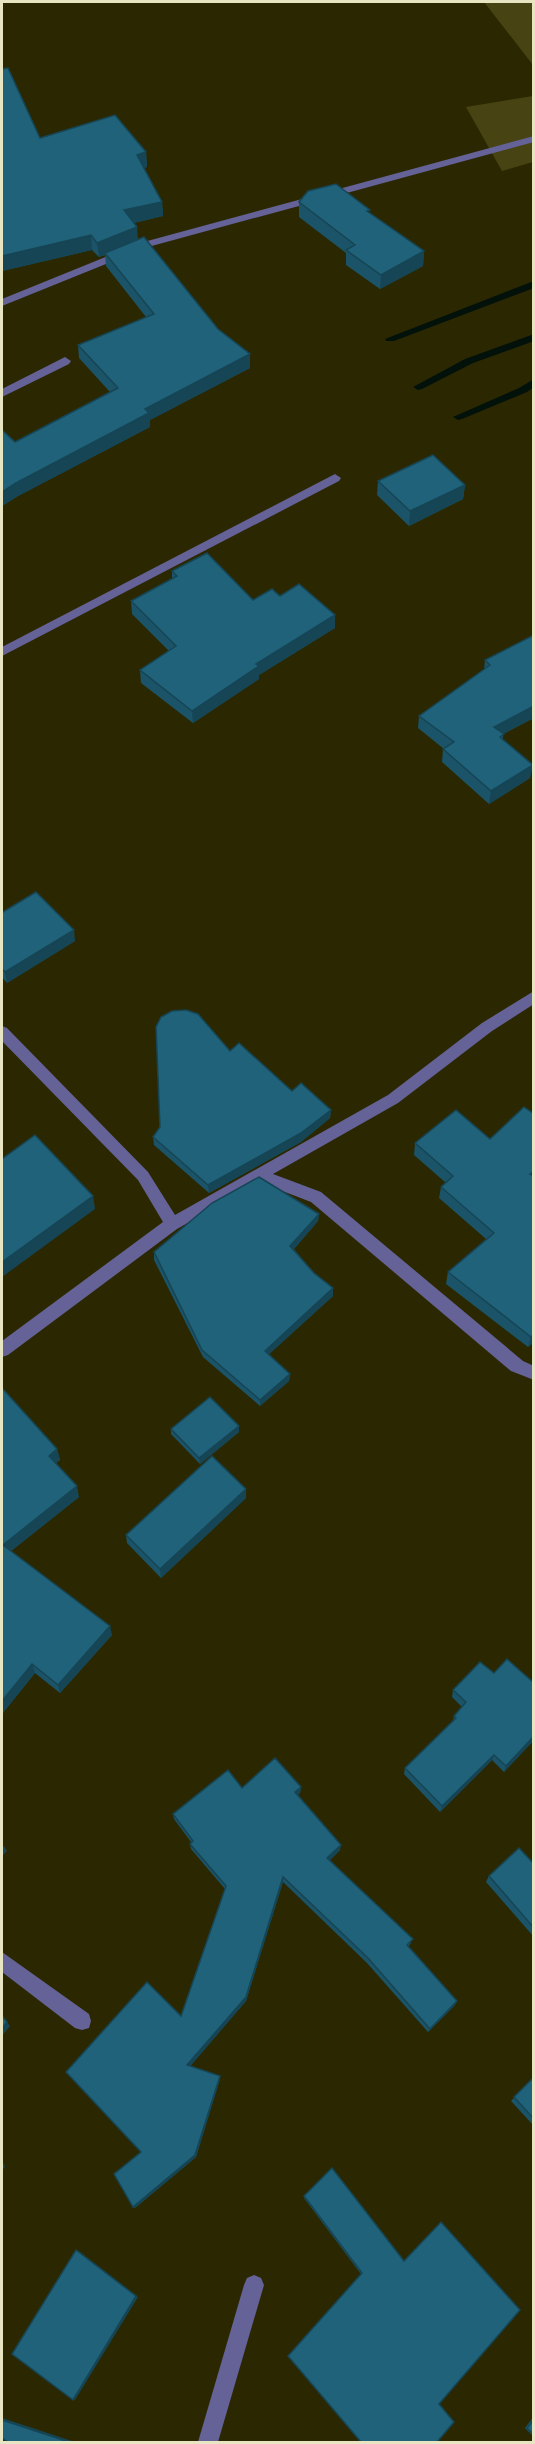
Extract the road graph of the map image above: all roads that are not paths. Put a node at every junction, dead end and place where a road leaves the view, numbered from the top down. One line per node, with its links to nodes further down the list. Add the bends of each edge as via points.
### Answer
1 (534, 139): 2 (street, via 144,245)
2 (2, 303)
3 (65, 361): 4 (street)
4 (2, 393)
5 (335, 478): 6 (street)
6 (2, 652)
7 (534, 996): 9 (street, via 393,1099)
8 (2, 1032): 10 (street, via 143,1176)
9 (260, 1176): 10 (street); 12 (street, via 316,1197 517,1366)
10 (172, 1224): 11 (street)
11 (2, 1350)
12 (534, 1373)
13 (2, 1961): 14 (street)
14 (82, 2021)
15 (254, 2285): 16 (street)
16 (208, 2442)

